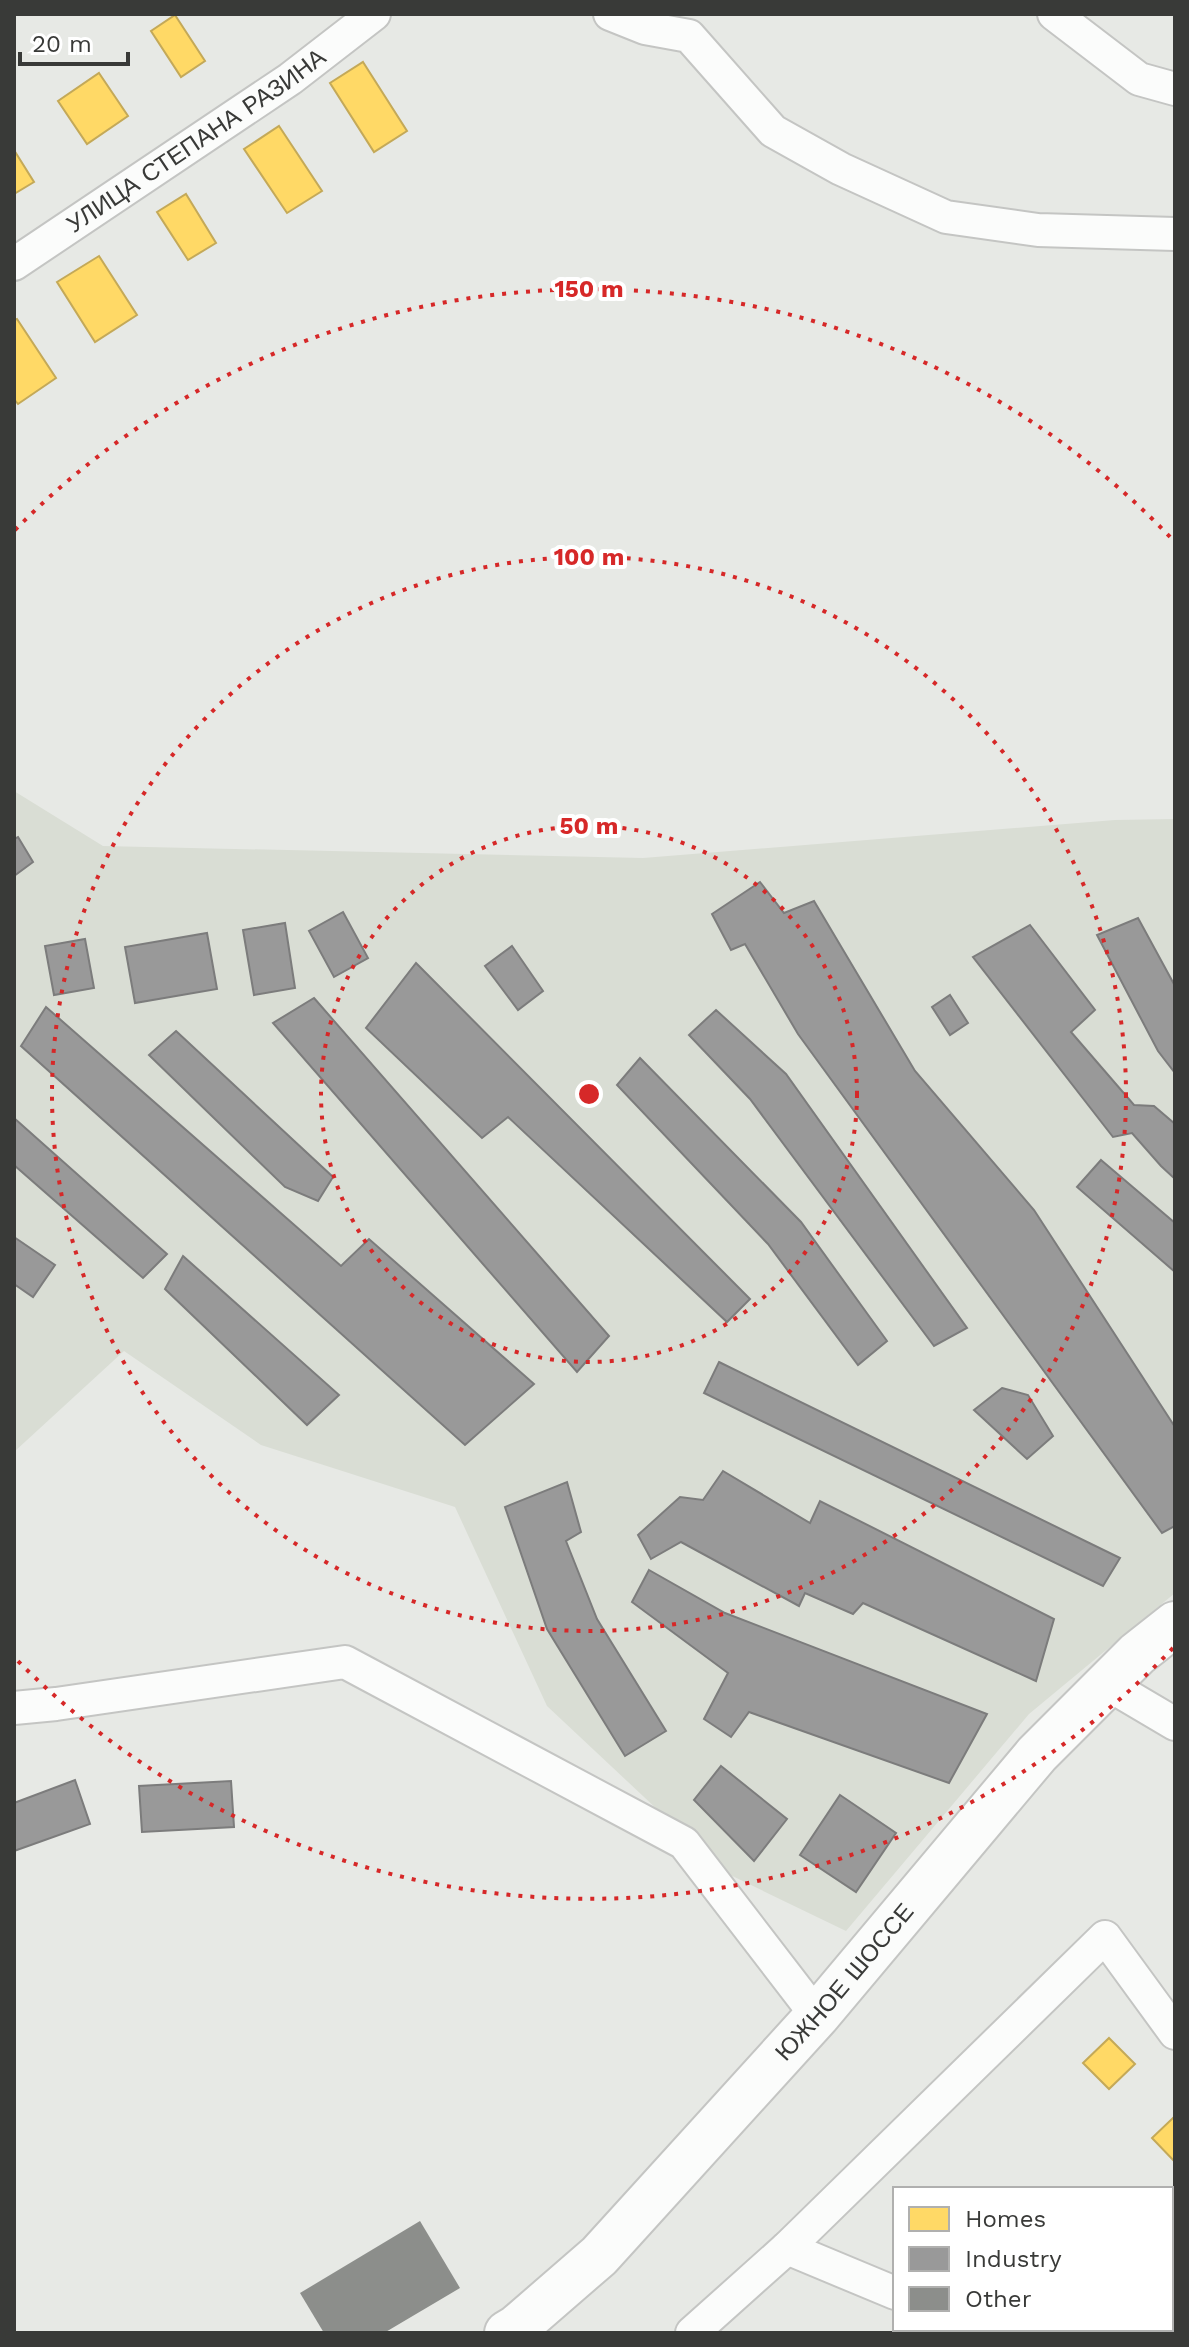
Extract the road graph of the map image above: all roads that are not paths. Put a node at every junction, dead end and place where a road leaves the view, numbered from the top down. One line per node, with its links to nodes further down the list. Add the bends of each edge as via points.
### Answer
1 (374, 14): 6 (street, УЛИЦА СТЕПАНА РАЗИНА, via 290,79)
2 (610, 14): 5 (street, via 645,28 689,36 773,131 946,217 1038,230)
3 (1054, 14): 4 (street, via 1139,79)
4 (1175, 89)
5 (1175, 234)
6 (14, 264)
7 (1175, 1624): 8 (street, ЮЖНОЕ ШОССЕ)
8 (1109, 1685): 10 (street); 11 (street, ЮЖНОЕ ШОССЕ, via 1037,1754)
9 (14, 1708): 11 (street, via 345,1662 684,1843)
10 (1175, 1724)
11 (817, 2016): 15 (street, ЮЖНОЕ ШОССЕ, via 599,2256)
12 (1175, 2033): 13 (street, via 1105,1937)
13 (787, 2248): 14 (street); 16 (street)
14 (893, 2292)
15 (518, 2331)
16 (692, 2333)

